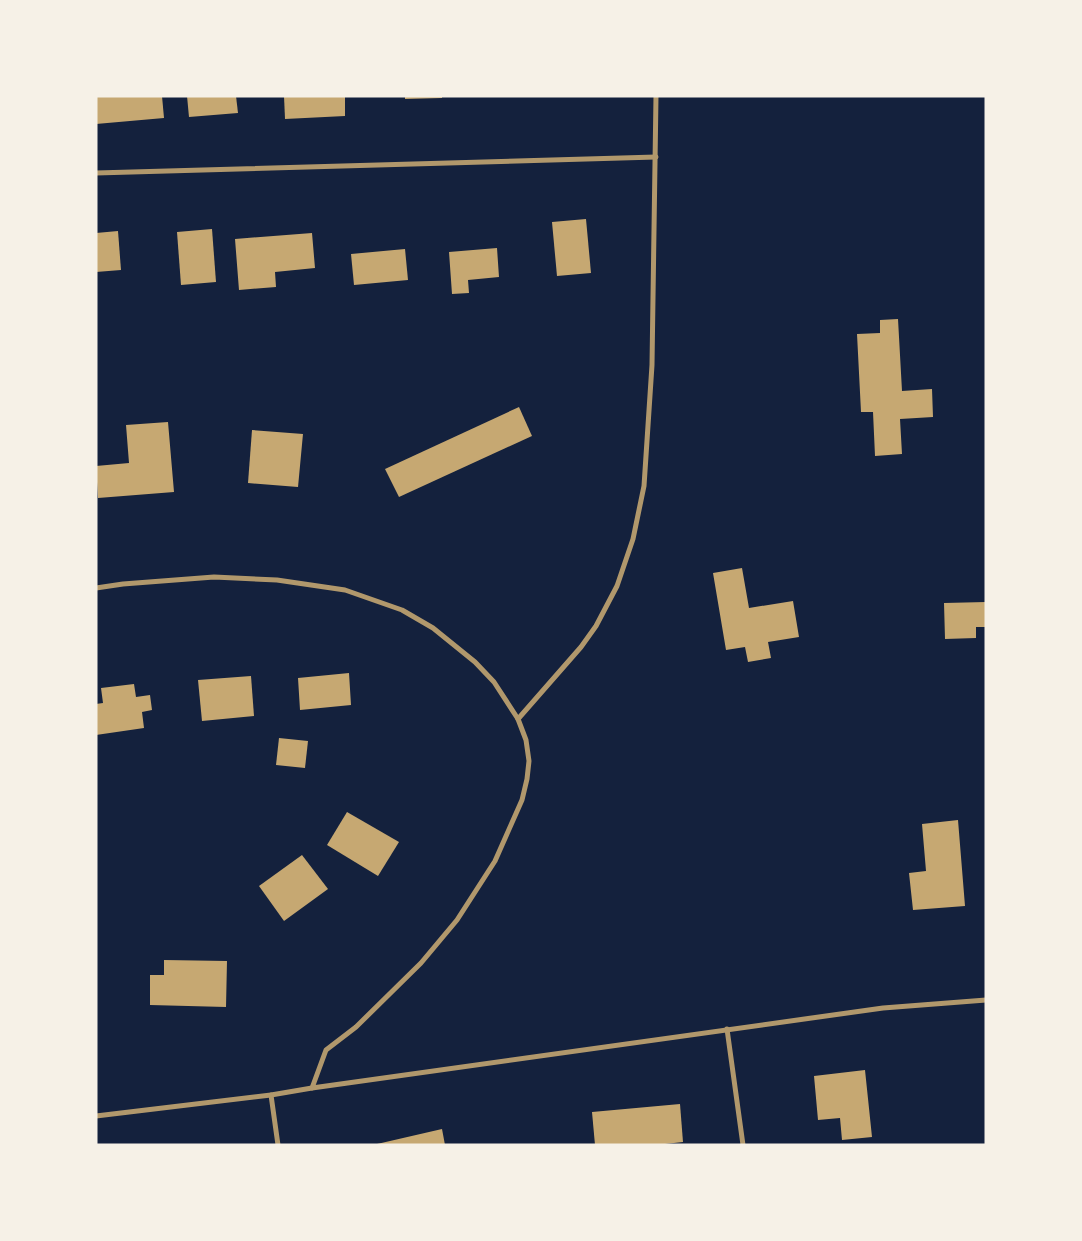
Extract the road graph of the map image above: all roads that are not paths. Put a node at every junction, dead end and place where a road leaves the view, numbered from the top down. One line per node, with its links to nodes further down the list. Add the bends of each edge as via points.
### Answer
1 (656, 96): 2 (street)
2 (656, 157): 3 (street); 5 (street, via 651,384 644,486 633,539 616,586 596,626)
3 (96, 173)
4 (96, 588): 5 (street, via 214,578 278,580 345,590 402,610 433,628 494,682)
5 (518, 719): 8 (street, via 526,740 527,779 522,800 495,861 458,920 421,963 356,1027 326,1050)
6 (986, 1000): 7 (street, via 883,1008)
7 (727, 1029): 8 (street); 12 (street)
8 (312, 1088): 9 (street)
9 (271, 1095): 10 (street); 11 (street)
10 (96, 1116)
11 (278, 1145)
12 (744, 1145)

